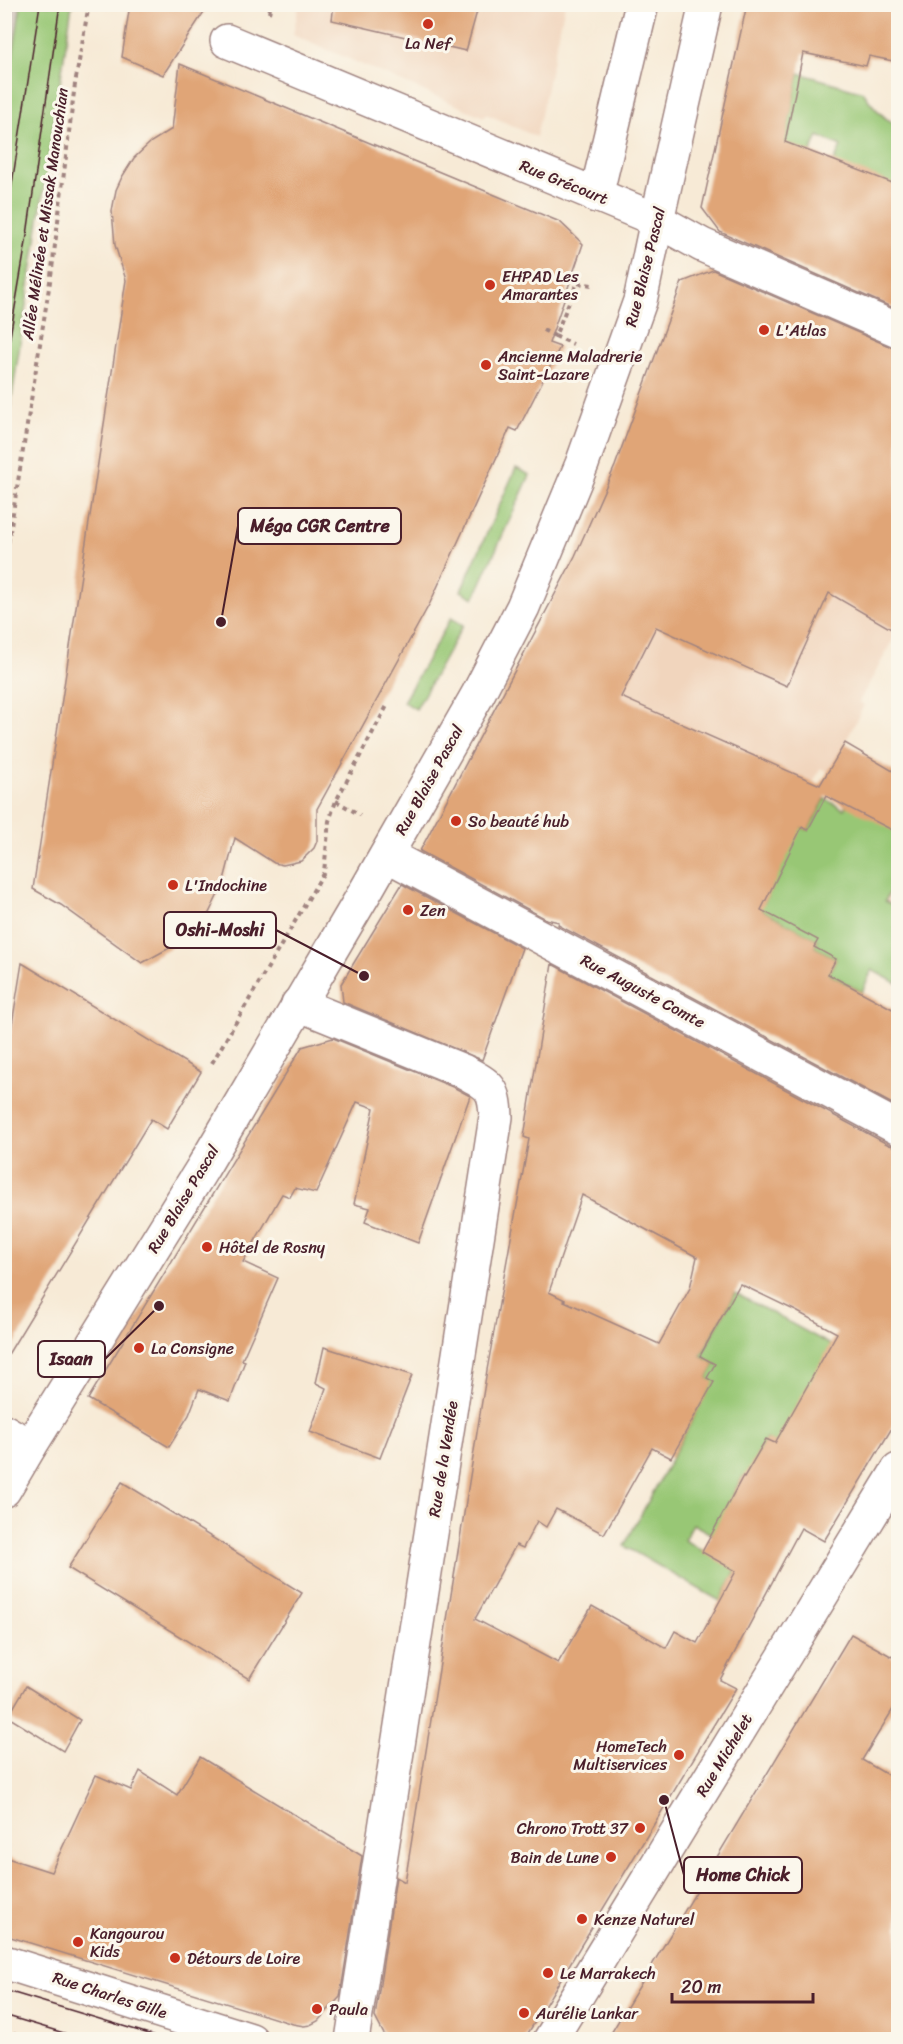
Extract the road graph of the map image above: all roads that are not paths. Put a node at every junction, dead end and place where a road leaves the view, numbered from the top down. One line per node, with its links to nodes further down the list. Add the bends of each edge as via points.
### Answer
1 (642, 4): 4 (street)
2 (706, 4): 5 (street, Rue Blaise Pascal)
3 (227, 41): 4 (street, Rue Grécourt)
4 (596, 196): 5 (street, Rue Grécourt)
5 (657, 220): 6 (street, Rue Grécourt, via 702,245); 7 (street, Rue Blaise Pascal, via 640,301 582,464 526,600)
6 (898, 330)
7 (387, 855): 8 (street, Rue Blaise Pascal); 9 (street, Rue Auguste Comte)
8 (298, 1004): 10 (street, Rue Blaise Pascal, via 202,1169); 15 (street, Rue de la Vendée, via 463,1071 486,1083 496,1099 493,1141)
9 (898, 1128)
10 (17, 1438): 12 (street, Rue Blaise Pascal)
11 (898, 1470): 16 (street, Rue Michelet)
12 (4, 1490)
13 (4, 1962): 14 (street, Rue Charles Gille)
14 (251, 2040)
15 (352, 2040)
16 (550, 2040)

